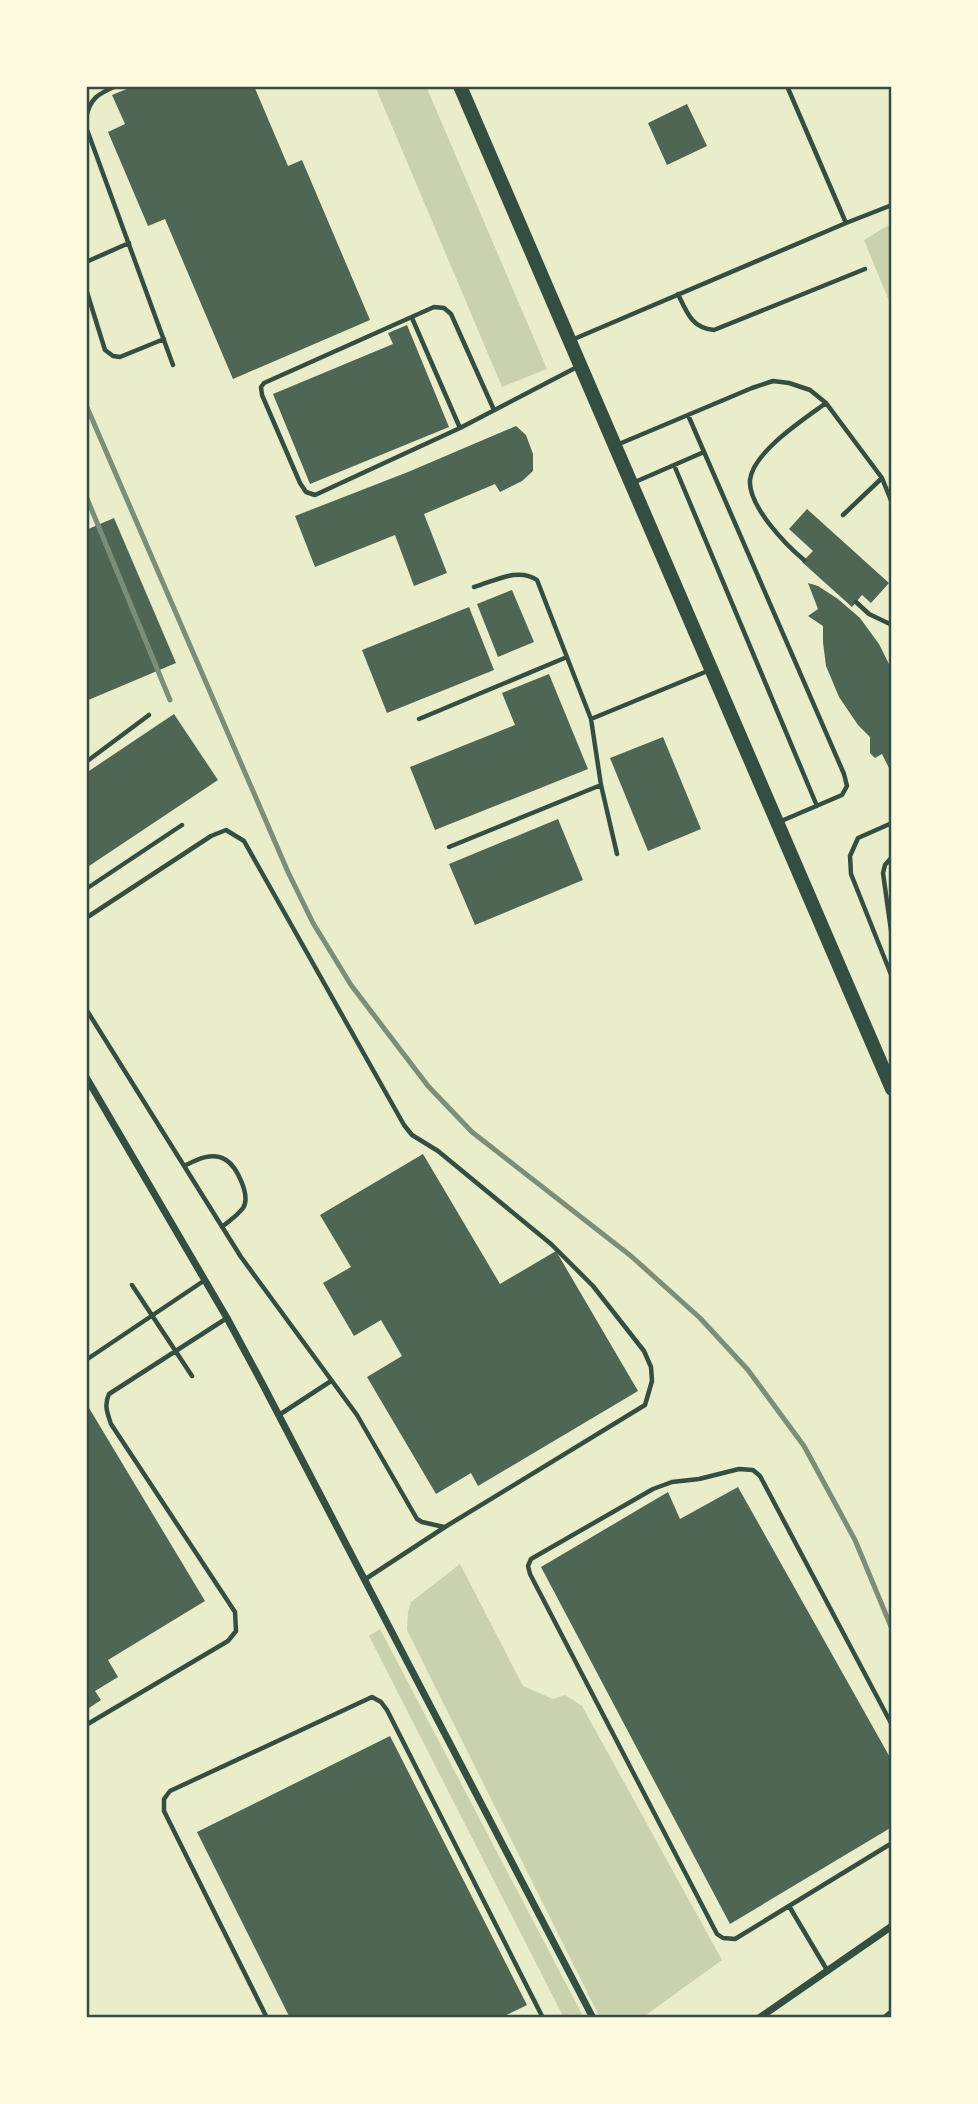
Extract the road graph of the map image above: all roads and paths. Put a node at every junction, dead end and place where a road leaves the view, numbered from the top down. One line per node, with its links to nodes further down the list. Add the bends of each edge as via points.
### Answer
1 (116, 86): 4 (lane, via 99,93 88,106)
2 (460, 86): 15 (main road)
3 (787, 86): 7 (lane)
4 (86, 118)
5 (86, 127): 8 (lane)
6 (892, 205): 7 (lane)
7 (846, 223): 12 (lane)
8 (129, 243): 9 (lane); 14 (lane)
9 (86, 262)
10 (865, 269): 12 (lane, via 715,331 689,318)
11 (86, 289): 14 (lane, via 105,350 113,356)
12 (678, 294): 15 (lane)
13 (412, 318): 19 (lane, via 435,307 451,314); 21 (lane); 21 (lane, via 261,387 300,483 306,492 316,495)
14 (164, 339): 16 (lane)
15 (570, 341): 17 (main road)
16 (173, 365)
17 (580, 366): 19 (lane); 22 (main road)
18 (826, 403): 20 (lane, via 810,390 773,381); 25 (lane); 29 (lane, via 767,449 750,480 760,510)
19 (494, 410): 21 (lane)
20 (688, 415): 22 (lane); 23 (lane)
21 (460, 428)
22 (615, 446): 26 (main road)
23 (704, 452): 24 (lane); 40 (lane, via 844,774 847,786 842,795)
24 (674, 465): 26 (lane); 40 (lane)
25 (882, 478): 27 (lane); 28 (lane)
26 (631, 484): 34 (main road)
27 (892, 503)
28 (843, 515)
29 (804, 560)
30 (474, 587): 33 (lane, via 519,573 537,580)
31 (856, 602): 32 (lane)
32 (892, 625)
33 (567, 656): 36 (lane); 37 (lane)
34 (711, 669): 37 (lane); 41 (main road)
35 (149, 715): 38 (lane)
36 (419, 719)
37 (591, 719): 39 (lane)
38 (86, 762)
39 (601, 785): 44 (lane); 45 (lane)
40 (817, 806): 41 (lane)
41 (777, 823): 53 (main road)
42 (892, 823): 50 (lane, via 858,838 850,856 851,874)
43 (182, 824): 47 (lane)
44 (449, 847)
45 (617, 854)
46 (892, 857): 49 (lane, via 883,873)
47 (86, 889)
48 (86, 918): 65 (lane, via 211,836 226,830 244,841 404,1125 551,1244 593,1286 644,1351 652,1381 645,1405)
49 (892, 938)
50 (892, 977)
51 (86, 1009): 54 (lane)
52 (86, 1077): 56 (street)
53 (892, 1089)
54 (184, 1166): 55 (lane); 55 (lane, via 202,1157 226,1160 243,1183 243,1208)
55 (222, 1227): 63 (lane)
56 (205, 1280): 58 (lane); 59 (street)
57 (132, 1285): 58 (lane)
58 (153, 1316): 60 (lane); 61 (lane)
59 (226, 1318): 60 (lane); 64 (street)
60 (176, 1350): 62 (lane); 67 (lane, via 109,1394 105,1409 235,1612 236,1631 228,1641)
61 (86, 1360)
62 (192, 1376)
63 (331, 1381): 64 (lane); 65 (lane, via 357,1415 418,1519)
64 (279, 1415): 66 (street)
65 (445, 1527): 66 (lane)
66 (364, 1580): 76 (street)
67 (86, 1725)
68 (892, 1725): 70 (lane, via 760,1476 752,1470 653,1489 531,1559 530,1574 717,1934 735,1939)
69 (892, 1843): 70 (lane)
70 (789, 1906): 72 (lane)
71 (892, 1926): 72 (street)
72 (827, 1970): 77 (street)
73 (892, 2011): 78 (lane)
74 (267, 2018): 75 (lane, via 164,1811 164,1800 170,1791 372,1696 387,1710)
75 (543, 2018)
76 (593, 2018)
77 (759, 2018)
78 (883, 2018)

